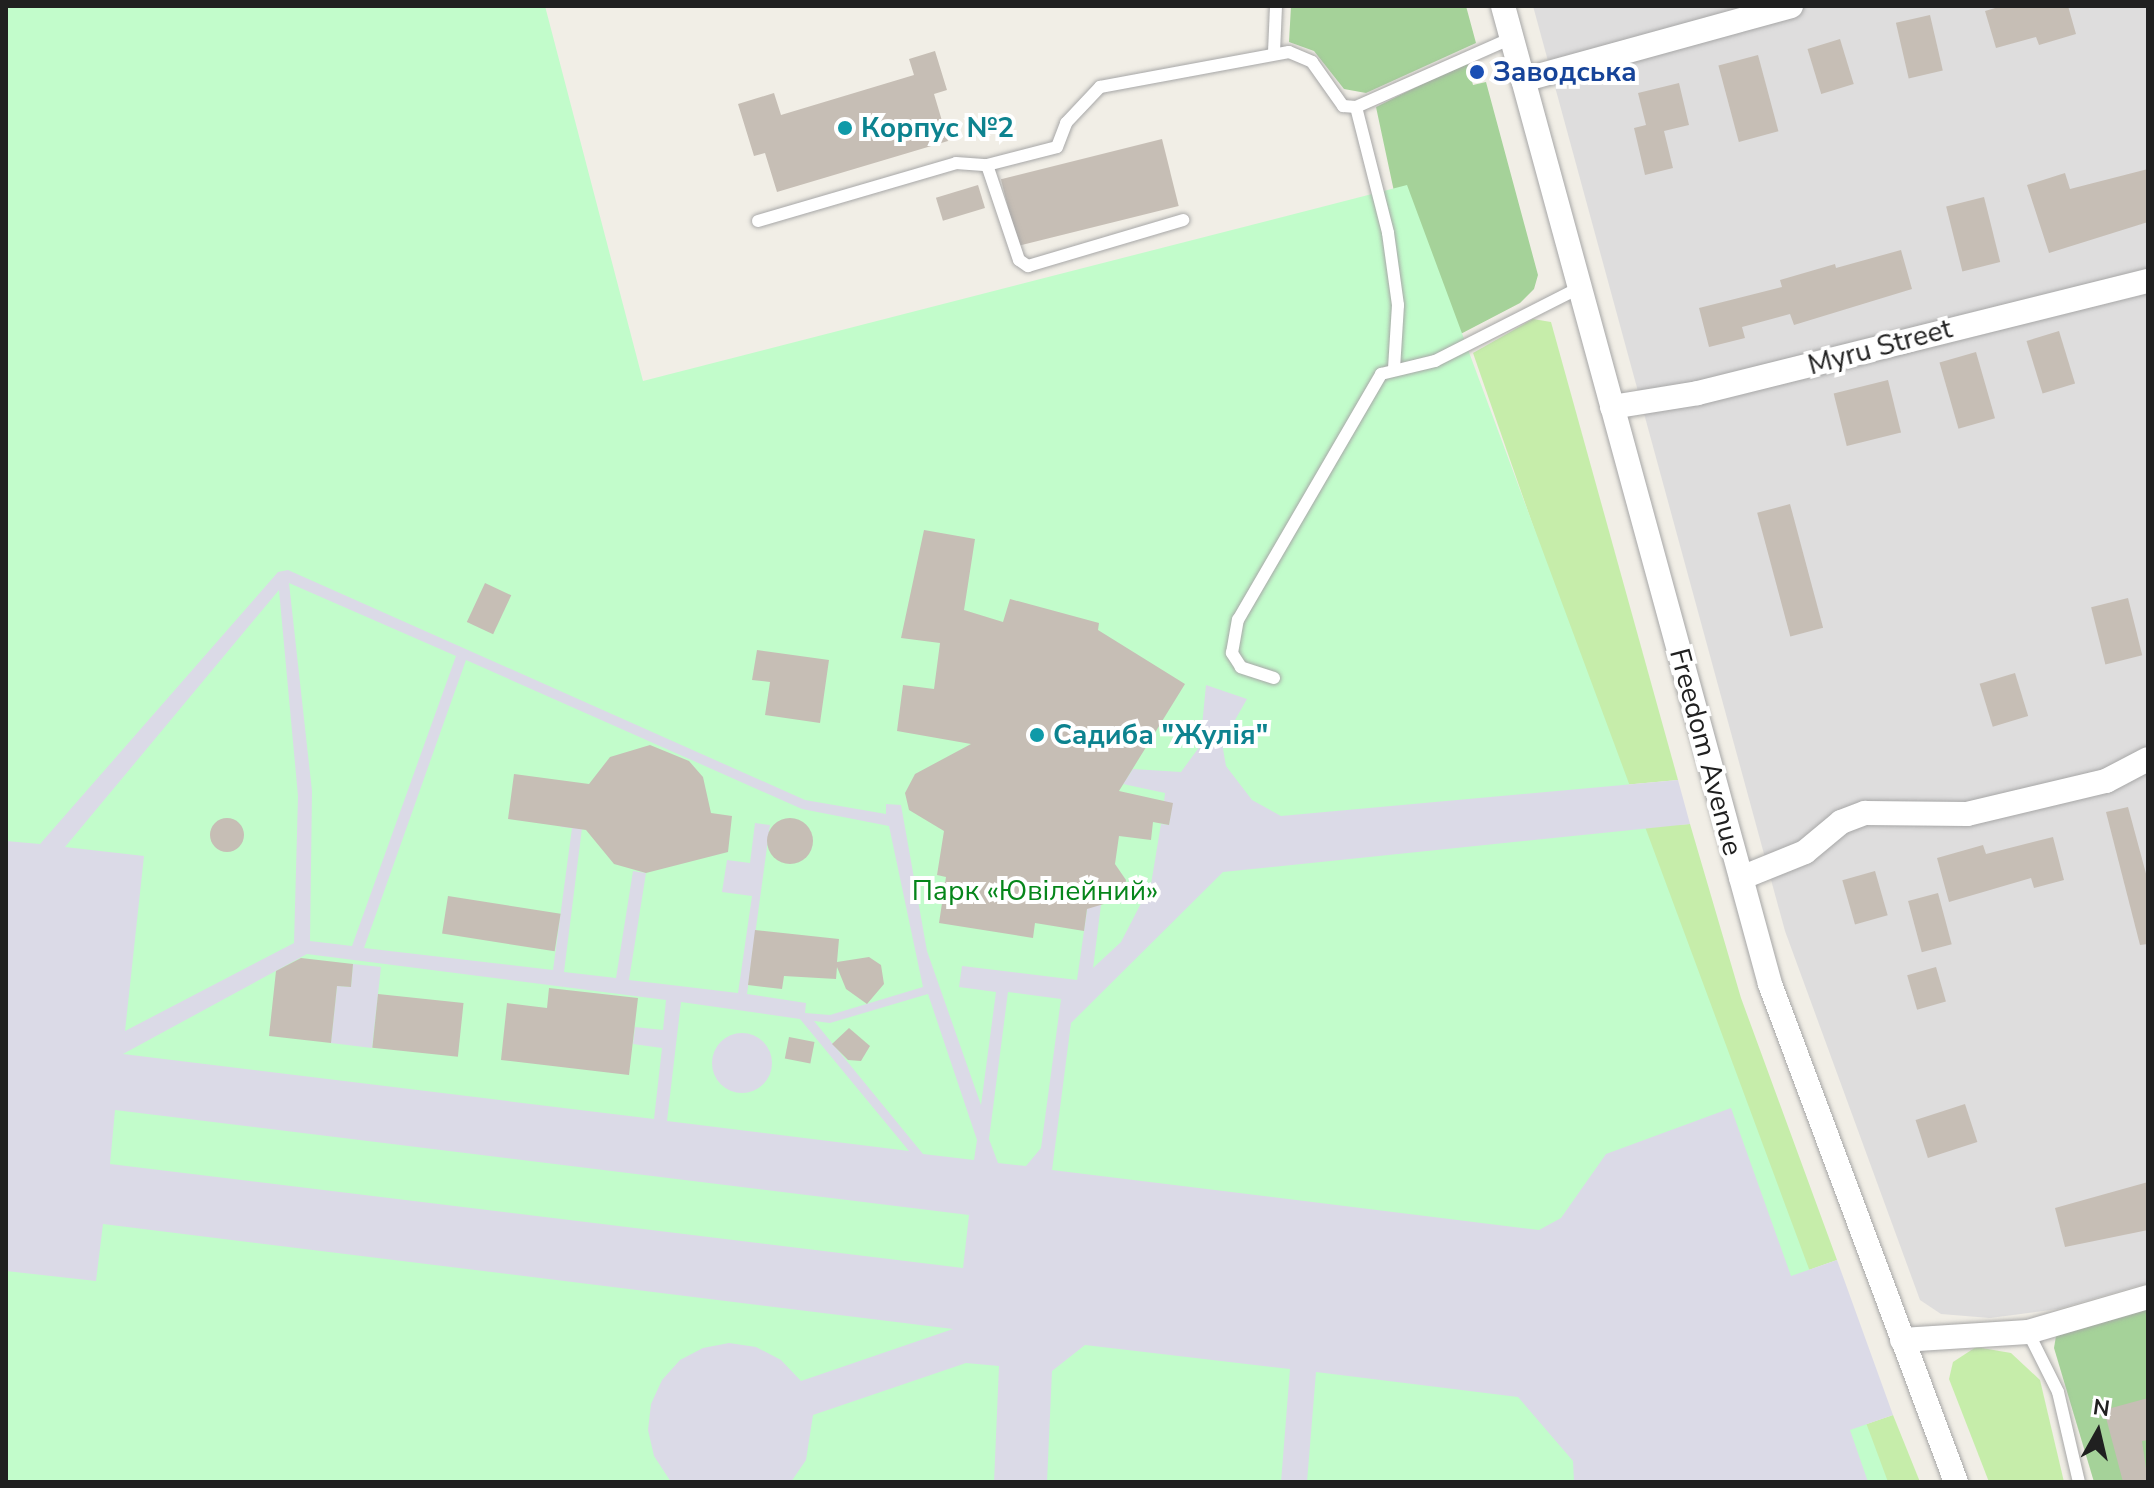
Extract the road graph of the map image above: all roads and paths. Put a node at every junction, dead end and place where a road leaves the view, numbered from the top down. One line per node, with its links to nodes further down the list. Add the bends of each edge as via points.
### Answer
1 (1276, 6): 5 (lane)
2 (1503, 6): 4 (street, Freedom Avenue)
3 (1791, 6): 6 (street)
4 (1512, 38): 6 (street, Freedom Avenue); 7 (lane)
5 (1274, 52): 7 (lane, via 1312,62 1343,106); 8 (lane, via 1093,89 1066,123 1057,147)
6 (1523, 80): 12 (street, Freedom Avenue)
7 (1356, 107): 13 (lane, via 1388,233 1398,305)
8 (987, 165): 9 (lane, via 1019,260 1028,266); 10 (lane, via 956,163)
9 (1183, 220)
10 (758, 221)
11 (2148, 281): 14 (street, Myru Street, via 1698,393)
12 (1579, 288): 13 (lane, via 1435,361); 14 (street, Freedom Avenue)
13 (1394, 368): 15 (lane, via 1381,374 1238,620 1232,653 1241,667)
14 (1612, 407): 17 (street, Freedom Avenue)
15 (1274, 678)
16 (2148, 759): 17 (street, via 2106,781 1967,814 1865,813 1841,822 1805,852)
17 (1741, 878): 20 (street, Freedom Avenue, via 1770,984)
18 (2148, 1297): 19 (street)
19 (2028, 1332): 20 (street); 22 (lane, via 2058,1392)
20 (1902, 1340): 21 (street, Freedom Avenue)
21 (1956, 1482)
22 (2079, 1482)

